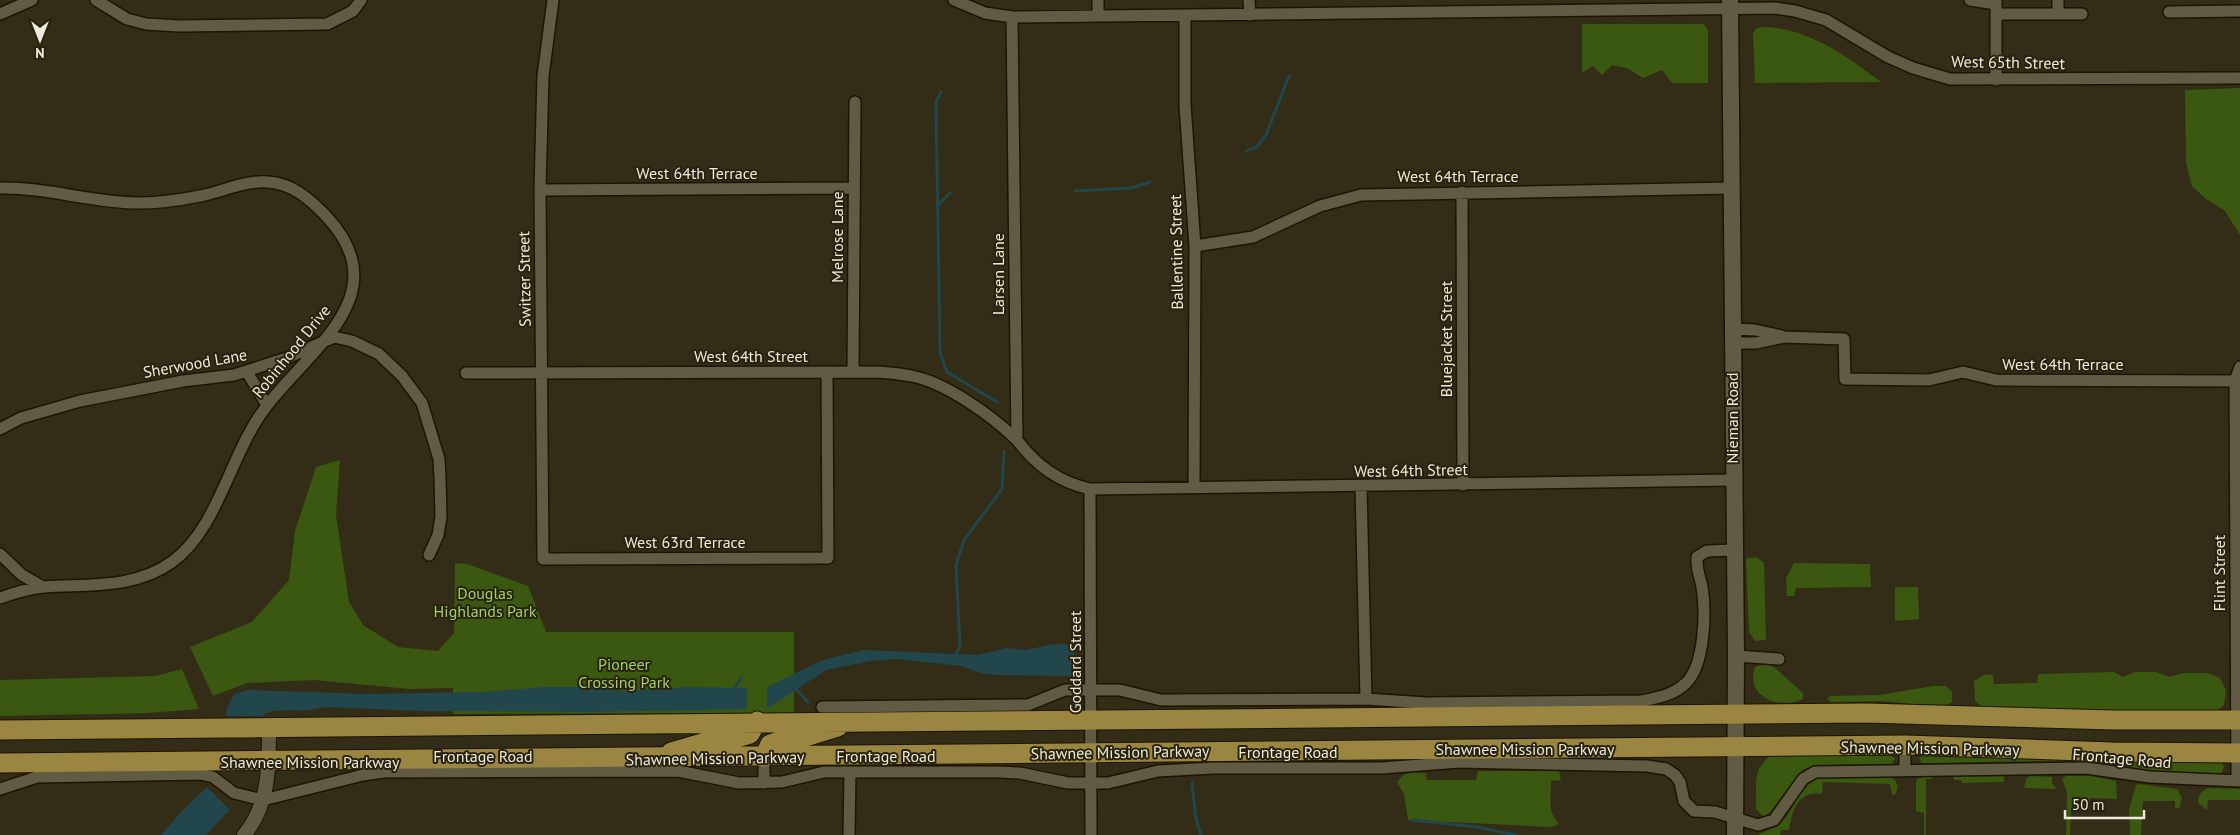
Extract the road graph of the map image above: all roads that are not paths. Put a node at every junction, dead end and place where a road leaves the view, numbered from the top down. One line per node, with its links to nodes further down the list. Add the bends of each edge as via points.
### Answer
1 (32, 0): 16 (street)
2 (96, 0): 3 (street, via 127,19 179,26 327,24 353,11)
3 (361, 0)
4 (553, 0): 29 (street, Switzer Street, via 543,76)
5 (954, 0): 22 (street, West 65th Street, via 985,13)
6 (1098, 0): 21 (street)
7 (1249, 0): 20 (street)
8 (1970, 0): 12 (street)
9 (2058, 0): 17 (street)
10 (1730, 4): 11 (street, West 65th Street); 24 (street, West 65th Street, via 1795,11 1826,20 1874,49 1914,68 1950,79); 28 (main road, Nieman Road)
11 (1468, 6): 20 (street, West 65th Street)
12 (1996, 6): 17 (street); 24 (street)
13 (2191, 6): 14 (street); 15 (street)
14 (2240, 11)
15 (2169, 12)
16 (0, 14)
17 (2058, 14): 18 (street)
18 (2082, 14)
19 (1185, 15): 20 (street, West 65th Street); 21 (street, West 65th Street); 31 (street, Ballentine Street, via 1186,114)
20 (1250, 15)
21 (1098, 16): 22 (street, West 65th Street)
22 (1012, 18): 43 (street, Larsen Lane)
23 (2240, 78): 24 (street, West 65th Street)
24 (1996, 80)
25 (855, 102): 27 (street, Melrose Lane)
26 (0, 188): 33 (street, Robinhood Drive, via 140,203 191,198 268,182 298,192 314,203 344,238 356,271 349,302)
27 (854, 188): 29 (street, West 64th Terrace); 37 (street, Melrose Lane)
28 (1731, 188): 30 (street, West 64th Terrace); 32 (main road, Nieman Road)
29 (540, 190): 39 (street, Switzer Street)
30 (1462, 192): 31 (street, West 64th Terrace, via 1361,195 1320,206 1252,237); 45 (street, Bluejacket Street)
31 (1195, 246): 47 (street, Ballentine Street)
32 (1732, 336): 40 (street, West 64th Terrace, via 1756,343 1784,337 1844,338 1845,379 1929,380 1963,372 1996,380); 44 (main road, Nieman Road)
33 (323, 340): 35 (street, Sherwood Lane, via 287,358); 41 (street, Robinhood Drive); 51 (street, Sherwood Lane, via 334,337 352,341 379,354 402,376 422,403 439,459 440,478 441,517 438,535)
34 (2240, 368): 40 (street, Flint Street)
35 (247, 372): 41 (street); 42 (street, Sherwood Lane, via 80,401 21,418)
36 (827, 372): 37 (street, West 64th Street); 39 (street, West 64th Street); 52 (street, West 63rd Terrace, via 828,558)
37 (853, 372): 43 (street, West 64th Street, via 904,374 933,382 997,422)
38 (466, 373): 39 (street, West 64th Street)
39 (542, 373): 52 (street, Switzer Street)
40 (2235, 381): 57 (street, Flint Street)
41 (267, 405): 53 (street, Robinhood Drive, via 238,454 200,531 172,562 136,579 116,584)
42 (0, 429)
43 (1017, 440): 48 (street, via 1048,472)
44 (1733, 480): 45 (street, West 64th Street); 49 (main road, Nieman Road)
45 (1463, 485): 46 (street, West 64th Street)
46 (1361, 487): 47 (street, West 64th Street); 59 (street)
47 (1194, 488): 48 (street, West 64th Street)
48 (1090, 489): 58 (street, Goddard Street)
49 (1734, 550): 55 (main road, Nieman Road); 59 (street, via 1707,551 1697,557 1696,572 1702,586 1704,605 1699,655 1686,683 1660,698 1629,702 1426,703)
50 (0, 554): 53 (street, via 22,575)
51 (429, 555)
52 (543, 559)
53 (44, 587): 54 (street, Robinhood Drive)
54 (0, 598)
55 (1736, 656): 56 (street); 61 (main road, Nieman Road)
56 (1779, 659)
57 (2238, 673): 63 (street, Flint Street)
58 (1092, 690): 59 (street, via 1120,690 1161,700); 60 (street, via 1065,690 1028,705); 62 (street, Goddard Street)
59 (1366, 699)
60 (822, 707): 65 (highway)
61 (1735, 714): 62 (highway, Shawnee Mission Parkway); 63 (highway, Shawnee Mission Parkway, via 1866,713); 70 (main road, Nieman Road)
62 (1091, 720): 66 (highway, Shawnee Mission Parkway); 71 (street, Goddard Street)
63 (2238, 720): 72 (street, Flint Street)
64 (757, 721): 65 (highway, Shawnee Mission Parkway); 67 (highway, Shawnee Mission Parkway); 74 (highway, via 750,734 732,740 712,740)
65 (791, 721): 66 (highway, Shawnee Mission Parkway)
66 (858, 722): 73 (highway, via 770,744)
67 (269, 726): 68 (highway, Shawnee Mission Parkway); 75 (street)
68 (0, 730)
69 (1905, 746): 70 (highway, Shawnee Mission Parkway); 72 (highway, Shawnee Mission Parkway); 77 (street)
70 (1735, 747): 71 (highway, Shawnee Mission Parkway); 84 (main road, Nieman Road)
71 (1091, 752): 73 (highway, Shawnee Mission Parkway); 81 (street, Goddard Street)
72 (2238, 753): 79 (street, Flint Street)
73 (764, 757): 74 (highway, Shawnee Mission Parkway); 80 (street)
74 (649, 759): 75 (highway, Shawnee Mission Parkway)
75 (269, 762): 76 (highway, Shawnee Mission Parkway); 83 (street)
76 (0, 763)
77 (1905, 770): 79 (street, Frontage Road, via 2086,768 2150,777); 84 (street, Frontage Road, via 1815,772 1803,780 1774,820)
78 (850, 772): 80 (street, Frontage Road, via 824,772 800,780); 81 (street, Frontage Road, via 1020,773 1068,783); 86 (street)
79 (2238, 780)
80 (764, 783): 83 (street, Frontage Road, via 723,781 678,771 383,772 363,774)
81 (1091, 783): 84 (street, Frontage Road, via 1108,783 1158,771 1213,768 1382,768 1460,762 1659,766 1675,775 1684,801 1694,811 1715,812); 87 (street, Goddard Street)
82 (0, 788): 83 (street, Frontage Road, via 38,777 200,774 213,777 234,792)
83 (263, 800): 85 (street, via 253,824)
84 (1735, 827)
85 (244, 835)
86 (849, 835)
87 (1091, 835)

